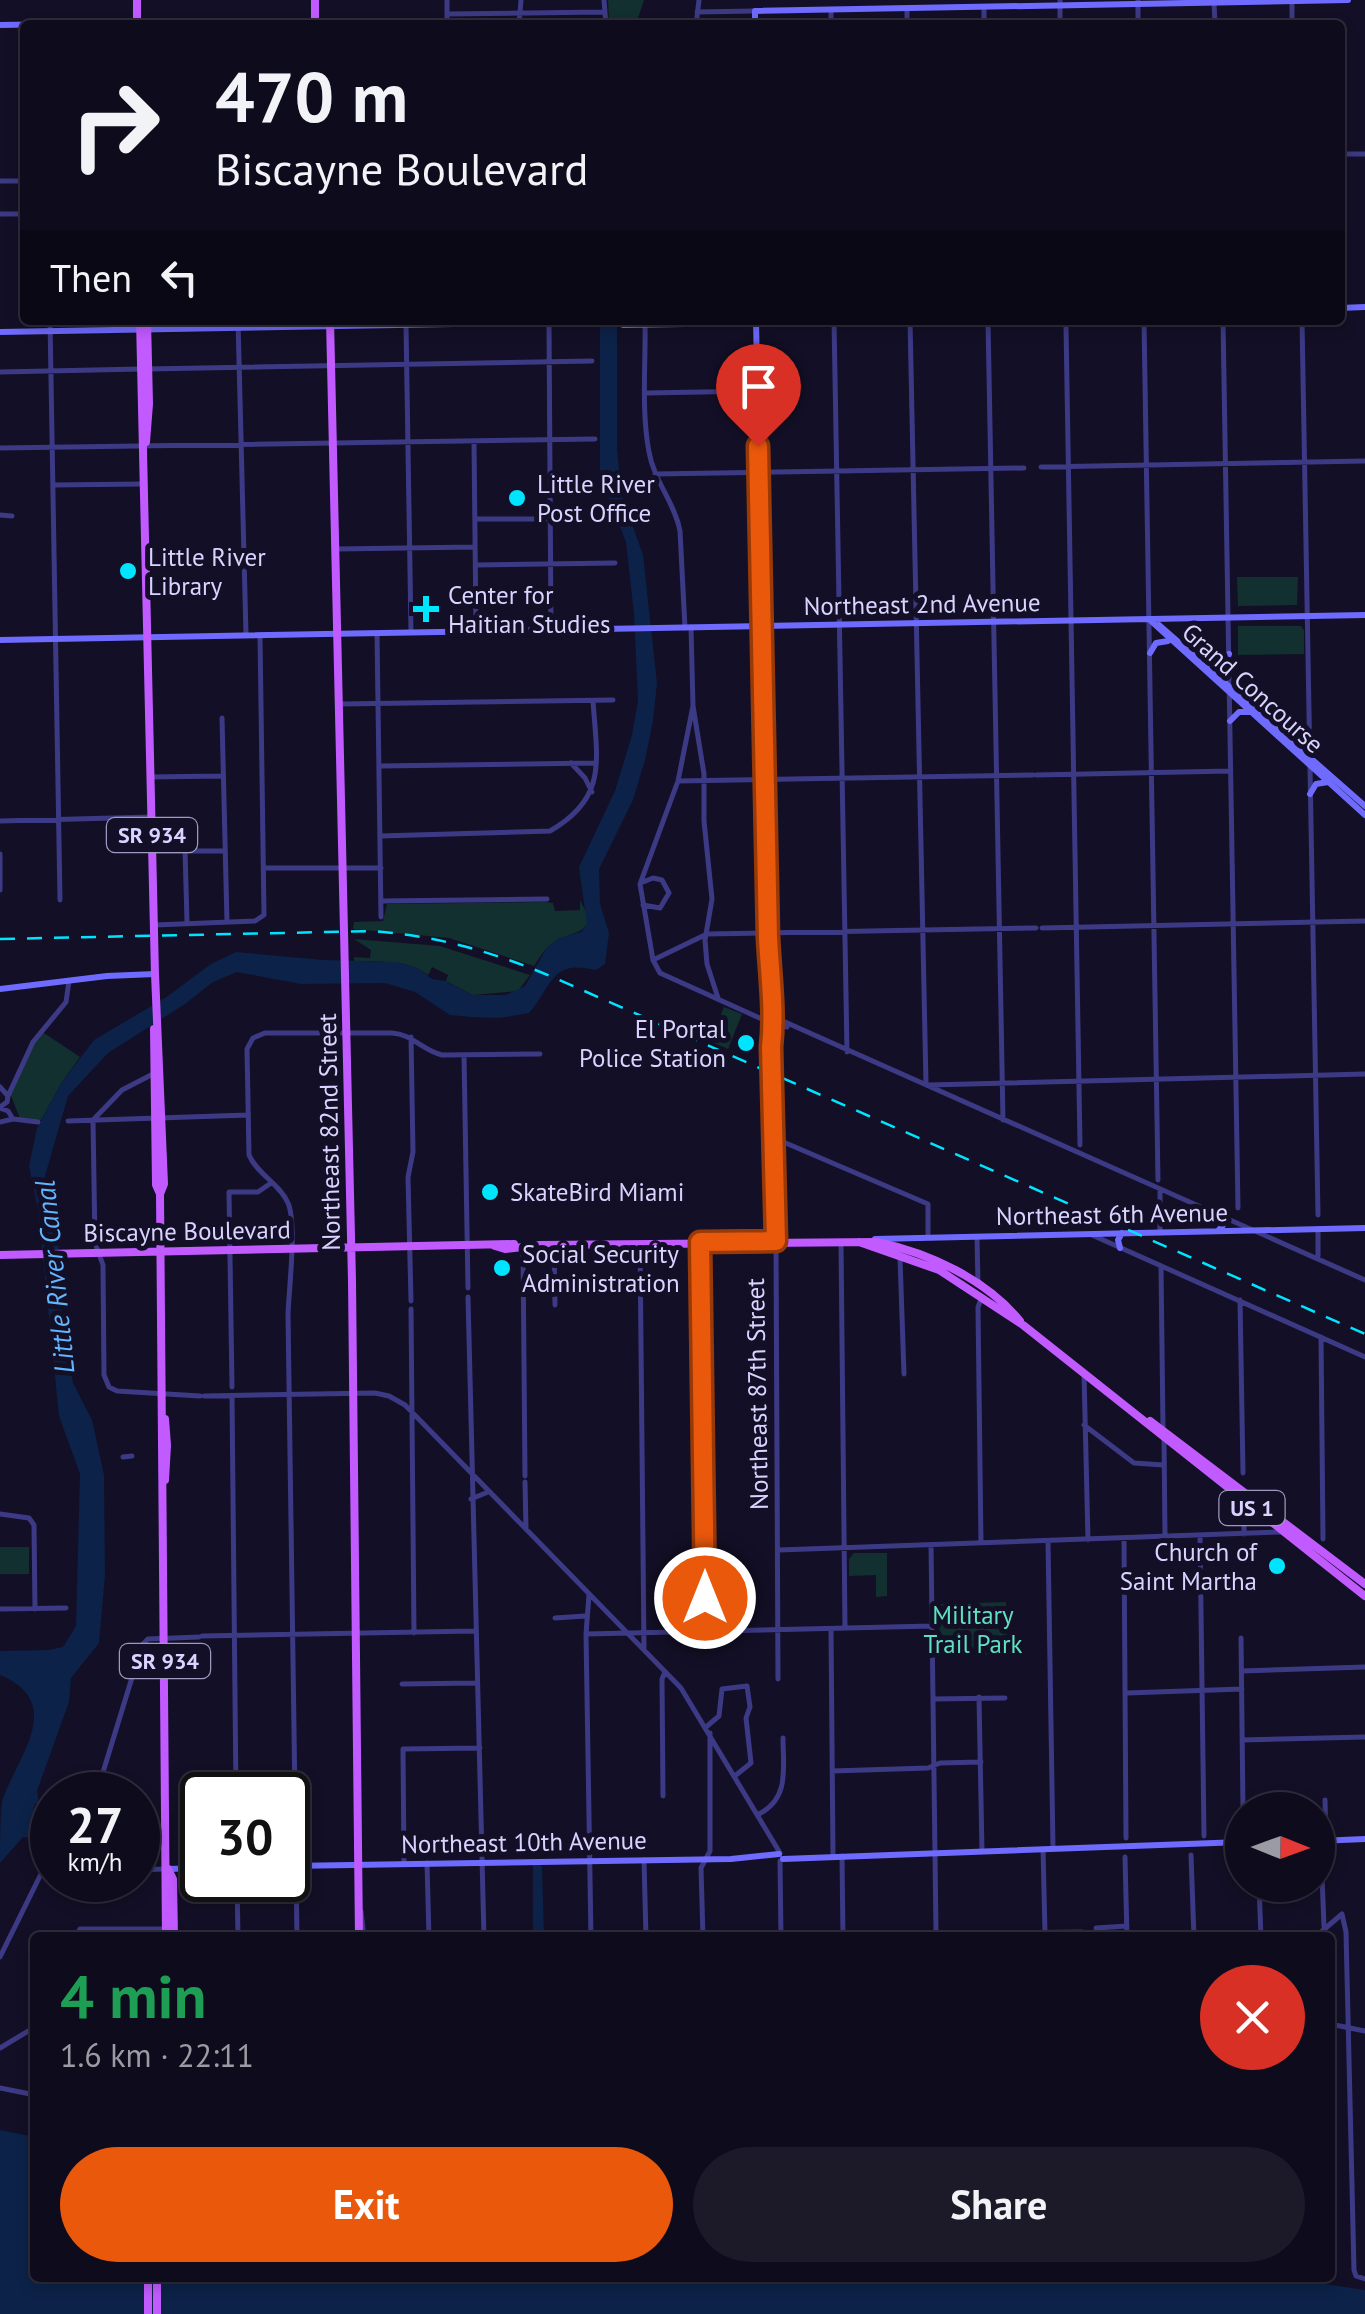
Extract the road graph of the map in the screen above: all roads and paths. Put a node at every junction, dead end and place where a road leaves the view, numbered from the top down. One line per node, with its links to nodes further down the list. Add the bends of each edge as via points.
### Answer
1 (446, 0): 16 (street)
2 (521, 0): 17 (street)
3 (604, 0): 14 (street)
4 (699, 0): 15 (street)
5 (1348, 0): 6 (street)
6 (1292, 1): 8 (street)
7 (1138, 2): 8 (street); 9 (street)
8 (1214, 2)
9 (1060, 4): 10 (street)
10 (984, 7): 11 (street); 25 (street)
11 (907, 8): 12 (street); 24 (street)
12 (831, 10): 13 (street); 23 (street)
13 (755, 11): 15 (street); 22 (street)
14 (603, 12): 17 (street); 20 (street)
15 (698, 12): 21 (street)
16 (447, 14): 17 (street); 18 (street)
17 (520, 14): 19 (street)
18 (447, 20)
19 (519, 20)
20 (605, 20)
21 (697, 20)
22 (756, 20)
23 (831, 20)
24 (907, 20)
25 (984, 20)
26 (50, 325): 41 (street)
27 (144, 325): 41 (street); 48 (main road)
28 (239, 325): 47 (street)
29 (330, 325): 46 (main road, Northeast 82nd Street)
30 (406, 325): 45 (street)
31 (548, 325): 44 (street)
32 (646, 325): 52 (street)
33 (755, 325): 51 (street, Northeast 87th Street)
34 (834, 325): 71 (street)
35 (910, 325): 70 (street)
36 (988, 325): 69 (street)
37 (1144, 325): 65 (street)
38 (1223, 325): 64 (street)
39 (1302, 325): 63 (street)
40 (1066, 327): 66 (street)
41 (50, 330): 42 (street); 49 (street)
42 (0, 332)
43 (592, 361): 44 (street)
44 (549, 363): 45 (street); 54 (street)
45 (407, 364): 46 (street); 56 (street)
46 (330, 366): 47 (street); 57 (main road, Northeast 82nd Street)
47 (239, 368): 48 (street); 58 (street)
48 (144, 369): 49 (street); 59 (main road)
49 (51, 370): 50 (street); 60 (street)
50 (0, 372)
51 (758, 392): 52 (street); 72 (street, Northeast 87th Street)
52 (646, 393): 73 (street)
53 (595, 438): 54 (street)
54 (551, 439): 55 (street); 81 (street)
55 (474, 441): 56 (street); 80 (street)
56 (408, 442): 57 (street); 83 (street)
57 (331, 443): 58 (street); 84 (main road, Northeast 82nd Street)
58 (242, 445): 59 (street); 104 (street)
59 (144, 446): 60 (street); 75 (main road, SR 934)
60 (52, 447): 61 (street); 76 (street)
61 (0, 448)
62 (1365, 460): 63 (street)
63 (1304, 462): 64 (street); 89 (street)
64 (1226, 463): 65 (street); 90 (street)
65 (1146, 465): 66 (street); 92 (street)
66 (1069, 466): 67 (street); 93 (street)
67 (1041, 467)
68 (1024, 468): 69 (street)
69 (991, 469): 70 (street); 94 (street)
70 (914, 470): 71 (street); 95 (street)
71 (836, 471): 72 (street); 96 (street)
72 (759, 472): 74 (street); 97 (street, Northeast 87th Street)
73 (655, 474): 74 (street); 77 (street)
74 (672, 474): 77 (street)
75 (145, 484): 76 (street); 106 (main road, SR 934)
76 (52, 485): 107 (street)
77 (660, 488): 98 (street, via 678,518)
78 (0, 515): 79 (street)
79 (12, 516)
80 (475, 519): 81 (street); 82 (street)
81 (551, 519): 86 (street)
82 (475, 546): 83 (street); 87 (street)
83 (411, 547): 84 (street); 100 (street)
84 (334, 549): 102 (main road, Northeast 82nd Street)
85 (615, 563): 86 (street)
86 (551, 564): 87 (street); 99 (street)
87 (475, 566): 101 (street)
88 (1365, 615): 89 (street, Northeast 2nd Avenue)
89 (1307, 616): 90 (street, Northeast 2nd Avenue); 123 (street)
90 (1228, 618): 91 (street, Northeast 2nd Avenue); 112 (street)
91 (1187, 619): 92 (street, Northeast 2nd Avenue); 110 (street, via 1178,629)
92 (1149, 620): 93 (street, Northeast 2nd Avenue); 109 (street, Grand Concourse); 110 (street, Grand Concourse); 111 (street)
93 (1069, 621): 94 (street, Northeast 2nd Avenue); 131 (street)
94 (993, 623): 95 (street, Northeast 2nd Avenue); 132 (street)
95 (915, 624): 96 (street, Northeast 2nd Avenue); 134 (street)
96 (838, 626): 97 (street, Northeast 2nd Avenue); 137 (street)
97 (761, 627): 98 (street, Northeast 2nd Avenue); 136 (street, Northeast 87th Street)
98 (688, 628): 99 (street, Northeast 2nd Avenue); 119 (street)
99 (551, 630): 101 (street, Northeast 2nd Avenue)
100 (411, 632): 101 (street, Northeast 2nd Avenue); 103 (street, Northeast 2nd Avenue)
101 (476, 632)
102 (336, 633): 103 (street, Northeast 2nd Avenue); 105 (street, Northeast 2nd Avenue); 117 (main road, Northeast 82nd Street)
103 (376, 633): 118 (street)
104 (246, 635): 105 (street, Northeast 2nd Avenue); 106 (street, Northeast 2nd Avenue)
105 (260, 635): 153 (street)
106 (148, 636): 107 (street, Northeast 2nd Avenue); 135 (main road, SR 934)
107 (55, 639): 108 (street, Northeast 2nd Avenue); 146 (street)
108 (0, 640)
109 (1170, 641): 111 (street); 114 (street, Grand Concourse)
110 (1181, 644): 113 (street, Grand Concourse)
111 (1150, 652): 130 (street)
112 (1229, 654): 113 (street, via 1222,667); 114 (street)
113 (1210, 670): 114 (street, Grand Concourse)
114 (1229, 690): 120 (street, Grand Concourse); 122 (street); 124 (street, Grand Concourse)
115 (613, 700): 116 (street)
116 (592, 701): 118 (street); 126 (street)
117 (337, 704): 118 (street); 154 (main road, Northeast 82nd Street)
118 (378, 704): 128 (street)
119 (693, 706): 138 (street); 139 (street)
120 (1250, 712): 122 (street); 125 (street, Grand Concourse)
121 (222, 718): 133 (street)
122 (1230, 721): 129 (street)
123 (1309, 731): 124 (street); 125 (street)
124 (1290, 740): 125 (street, Grand Concourse)
125 (1309, 761): 140 (street, Grand Concourse); 142 (street); 143 (street, Grand Concourse)
126 (595, 762): 127 (street); 141 (street)
127 (571, 763): 128 (street); 141 (street)
128 (379, 766): 148 (street)
129 (1230, 771): 130 (street); 167 (street)
130 (1152, 772): 131 (street); 169 (street)
131 (1073, 774): 132 (street); 171 (street)
132 (996, 775): 134 (street); 170 (street)
133 (223, 776): 135 (street); 150 (street)
134 (919, 776): 137 (street); 172 (street)
135 (150, 777): 145 (main road, SR 934)
136 (765, 780): 137 (street); 139 (street); 175 (street, Northeast 87th Street)
137 (841, 780): 173 (street)
138 (678, 781): 139 (street); 156 (street)
139 (704, 781): 174 (street, via 712,899)
140 (1328, 782): 142 (street); 144 (street, Grand Concourse)
141 (592, 792): 148 (street, via 550,831)
142 (1310, 794): 165 (street)
143 (1365, 806)
144 (1365, 815)
145 (151, 817): 146 (street); 151 (main road, SR 934)
146 (58, 820): 147 (street); 158 (street)
147 (0, 821)
148 (380, 836): 155 (street)
149 (186, 850): 150 (street); 151 (street); 166 (street)
150 (224, 850): 164 (street)
151 (152, 851): 168 (main road, SR 934)
152 (0, 854): 157 (street)
153 (264, 868): 154 (street); 164 (street, via 262,918)
154 (341, 868): 155 (street); 183 (main road, Northeast 82nd Street)
155 (380, 868): 160 (street)
156 (640, 884): 161 (street); 161 (street, via 662,880 669,893 660,908)
157 (0, 890)
158 (60, 900)
159 (547, 900): 160 (street)
160 (381, 901): 162 (street)
161 (643, 906): 176 (street)
162 (381, 917)
163 (1365, 921): 165 (street)
164 (227, 922): 166 (street)
165 (1312, 922): 167 (street); 190 (street)
166 (187, 924): 168 (street)
167 (1234, 924): 169 (street); 191 (street)
168 (154, 925): 177 (main road, SR 934)
169 (1154, 926): 171 (street); 192 (street)
170 (1000, 928): 171 (street); 172 (street); 195 (street)
171 (1076, 928): 193 (street)
172 (923, 930): 173 (street); 196 (street)
173 (844, 932): 175 (street); 185 (street)
174 (707, 934): 175 (street); 176 (street); 180 (street, via 707,964)
175 (768, 934): 181 (street, Northeast 87th Street)
176 (653, 960): 180 (street, via 660,973)
177 (155, 974): 178 (street); 182 (main road, SR 934)
178 (69, 981): 179 (street); 194 (street, via 69,998 33,1042)
179 (0, 989)
180 (718, 998): 181 (street)
181 (770, 1019): 185 (street); 208 (street, Northeast 87th Street)
182 (156, 1024): 188 (main road, SR 934); 201 (main road)
183 (347, 1032): 184 (street); 200 (street, via 265,1033 251,1040); 237 (main road, Northeast 82nd Street)
184 (411, 1038): 187 (street, via 434,1053); 235 (street)
185 (847, 1052): 196 (street)
186 (540, 1054): 187 (street)
187 (464, 1055): 233 (street)
188 (153, 1074): 201 (main road, SR 934); 203 (street, via 122,1090)
189 (1365, 1074): 190 (street)
190 (1316, 1076): 191 (street); 215 (street)
191 (1236, 1078): 192 (street); 213 (street)
192 (1158, 1079): 193 (street); 210 (street)
193 (1079, 1081): 195 (street); 209 (street)
194 (13, 1083): 197 (street); 198 (street)
195 (1002, 1083): 196 (street); 204 (street)
196 (926, 1086): 204 (street)
197 (2, 1088): 198 (street)
198 (8, 1099): 199 (street)
199 (3, 1109): 202 (street)
200 (248, 1115): 201 (street); 211 (street, via 250,1159)
201 (158, 1118): 203 (street); 240 (main road, SR 934)
202 (14, 1119): 206 (street); 207 (street)
203 (94, 1120): 205 (street); 241 (street)
204 (1003, 1120): 212 (street)
205 (68, 1121)
206 (0, 1122)
207 (38, 1122)
208 (774, 1138): 225 (street, via 928,1204); 227 (street, Northeast 87th Street)
209 (1080, 1145)
210 (1158, 1180)
211 (271, 1184): 238 (street, via 290,1208); 239 (street, via 256,1192 229,1192)
212 (1160, 1189): 214 (street); 221 (street)
213 (1238, 1208)
214 (1221, 1215): 218 (street); 220 (street)
215 (1318, 1215)
216 (1365, 1228): 217 (street, Northeast 6th Avenue)
217 (1318, 1229): 219 (street, Northeast 6th Avenue); 244 (street)
218 (1255, 1230): 219 (street, Northeast 6th Avenue); 220 (street, Northeast 6th Avenue); 230 (street)
219 (1286, 1230): 230 (street)
220 (1217, 1231): 221 (street, Northeast 6th Avenue)
221 (1160, 1232): 222 (street, Northeast 6th Avenue)
222 (1122, 1233): 223 (street, Northeast 6th Avenue); 236 (street)
223 (1090, 1234): 224 (street, Northeast 6th Avenue); 236 (street)
224 (977, 1236): 225 (street, Northeast 6th Avenue); 247 (street)
225 (928, 1237): 229 (street, Northeast 6th Avenue)
226 (840, 1240): 227 (main road, Biscayne Boulevard / US 1); 229 (main road, Biscayne Boulevard / US 1); 287 (street)
227 (776, 1241): 228 (main road, Biscayne Boulevard / US 1); 288 (street, Northeast 87th Street)
228 (700, 1242): 231 (main road, Biscayne Boulevard / US 1); 304 (street)
229 (859, 1242): 243 (main road, Biscayne Boulevard / US 1); 247 (main road, Biscayne Boulevard / US 1, via 914,1252)
230 (1284, 1243): 244 (street)
231 (640, 1244): 232 (main road, Biscayne Boulevard / US 1); 309 (street)
232 (554, 1245): 234 (main road, Biscayne Boulevard / US 1); 252 (street)
233 (468, 1246): 234 (main road, Biscayne Boulevard / US 1); 235 (main road, Biscayne Boulevard / US 1); 248 (street)
234 (521, 1246): 275 (street)
235 (410, 1248): 237 (main road, Biscayne Boulevard / US 1); 263 (street)
236 (1120, 1248): 245 (street)
237 (352, 1249): 238 (main road, Biscayne Boulevard / US 1); 259 (main road, Northeast 82nd Street)
238 (290, 1250): 239 (main road, Biscayne Boulevard / US 1); 261 (street)
239 (230, 1251): 240 (main road, Biscayne Boulevard / US 1); 258 (street)
240 (160, 1252): 241 (main road, Biscayne Boulevard / US 1); 260 (main road, SR 934)
241 (99, 1253): 242 (main road, Biscayne Boulevard / US 1); 260 (street, via 104,1375 123,1392)
242 (0, 1254)
243 (900, 1255): 249 (main road, Biscayne Boulevard / US 1); 257 (street)
244 (1318, 1258): 246 (street)
245 (1161, 1266): 251 (street); 265 (street)
246 (1365, 1280)
247 (978, 1285): 253 (main road, Biscayne Boulevard / US 1)
248 (468, 1288)
249 (982, 1297): 253 (main road, Biscayne Boulevard / US 1); 285 (street)
250 (468, 1298): 270 (street)
251 (1240, 1300): 254 (street); 269 (street)
252 (555, 1305)
253 (1023, 1324): 256 (main road, Biscayne Boulevard / US 1)
254 (1321, 1337): 255 (street); 282 (street)
255 (1365, 1357)
256 (1084, 1371): 264 (street); 265 (main road, Biscayne Boulevard / US 1)
257 (904, 1374)
258 (232, 1387)
259 (354, 1393): 261 (street); 263 (street, via 382,1394); 306 (main road, Northeast 82nd Street)
260 (162, 1394): 262 (street); 311 (main road, SR 934)
261 (291, 1395): 262 (street); 305 (street)
262 (232, 1396): 310 (street)
263 (413, 1416): 270 (street); 302 (street)
264 (1084, 1425): 268 (street, via 1134,1463); 283 (street)
265 (1164, 1433): 268 (street); 273 (main road, Biscayne Boulevard / US 1); 277 (main road, Biscayne Boulevard / US 1)
266 (123, 1456): 267 (street)
267 (132, 1456)
268 (1164, 1465): 280 (street)
269 (1242, 1473)
270 (470, 1474): 271 (street); 272 (street)
271 (488, 1492): 272 (street); 275 (street)
272 (471, 1499): 303 (street)
273 (1244, 1502): 276 (main road, Biscayne Boulevard / US 1); 278 (street)
274 (0, 1514): 293 (street, via 29,1518 34,1525)
275 (526, 1530): 291 (street)
276 (1283, 1532): 277 (main road); 278 (street); 289 (main road, Biscayne Boulevard / US 1)
277 (1300, 1533): 290 (main road, Biscayne Boulevard / US 1)
278 (1244, 1534): 279 (street)
279 (1200, 1536): 280 (street); 321 (street)
280 (1164, 1537): 281 (street)
281 (1124, 1538): 283 (street); 322 (street)
282 (1323, 1539)
283 (1088, 1540): 284 (street)
284 (1048, 1541): 285 (street); 346 (street)
285 (981, 1542): 286 (street)
286 (931, 1545): 287 (street); 298 (street)
287 (844, 1548): 288 (street); 299 (street)
288 (778, 1550): 301 (street, Northeast 87th Street)
289 (1351, 1584): 290 (main road); 292 (main road, Biscayne Boulevard / US 1)
290 (1365, 1585)
291 (589, 1595): 296 (street); 308 (street)
292 (1365, 1596)
293 (36, 1608): 294 (street); 295 (street)
294 (66, 1608)
295 (0, 1610)
296 (586, 1616): 297 (street); 307 (street)
297 (555, 1618)
298 (932, 1626): 299 (street); 325 (street)
299 (845, 1628): 300 (street)
300 (830, 1629): 301 (street); 336 (street)
301 (779, 1631): 304 (street); 317 (street, Northeast 87th Street)
302 (414, 1632): 303 (street); 306 (street)
303 (475, 1632): 318 (street)
304 (706, 1633): 309 (street)
305 (294, 1634): 306 (street); 310 (street); 335 (street)
306 (357, 1634): 359 (main road, Northeast 82nd Street)
307 (586, 1634): 308 (street); 355 (street)
308 (628, 1634): 309 (street); 313 (street)
309 (643, 1634): 313 (street)
310 (234, 1636): 311 (street); 334 (street)
311 (165, 1638): 333 (street, via 147,1639 138,1652); 363 (main road, SR 934)
312 (1242, 1638): 315 (street)
313 (644, 1651): 316 (street)
314 (1365, 1668): 315 (street)
315 (1242, 1671): 320 (street)
316 (665, 1672): 326 (street); 339 (street)
317 (778, 1679)
318 (476, 1683): 319 (street); 330 (street)
319 (402, 1684)
320 (1242, 1688): 321 (street); 329 (street)
321 (1202, 1690): 322 (street); 341 (street)
322 (1126, 1693): 342 (street)
323 (980, 1698): 324 (street); 325 (street); 331 (street)
324 (1004, 1698)
325 (934, 1699): 332 (street)
326 (708, 1730): 337 (street); 337 (street, via 719,1716 722,1689 748,1686 752,1763); 354 (street)
327 (1365, 1736): 329 (street)
328 (783, 1738): 340 (street, via 780,1794)
329 (1242, 1740): 338 (street)
330 (480, 1748): 357 (street); 360 (street, via 404,1749)
331 (981, 1762): 332 (street); 349 (street)
332 (934, 1765): 336 (street); 348 (street)
333 (103, 1772)
334 (236, 1772)
335 (293, 1772)
336 (832, 1772): 351 (street)
337 (736, 1775): 340 (street)
338 (1243, 1792)
339 (662, 1796)
340 (758, 1814): 352 (street)
341 (1204, 1836)
342 (1126, 1838)
343 (1365, 1839): 344 (street)
344 (1335, 1840)
345 (1225, 1843): 346 (street, Northeast 10th Avenue)
346 (1053, 1848): 347 (street, Northeast 10th Avenue)
347 (1043, 1849): 349 (street, Northeast 10th Avenue); 387 (street)
348 (935, 1852): 349 (street, Northeast 10th Avenue); 351 (street, Northeast 10th Avenue); 386 (street)
349 (982, 1852)
350 (1191, 1855): 389 (street)
351 (837, 1856): 352 (street, Northeast 10th Avenue); 385 (street)
352 (782, 1857): 354 (street, Northeast 10th Avenue); 384 (street)
353 (1125, 1857): 370 (street)
354 (706, 1859): 356 (street, Northeast 10th Avenue); 383 (street)
355 (590, 1860): 356 (street, Northeast 10th Avenue); 357 (street, Northeast 10th Avenue); 381 (street)
356 (644, 1860): 382 (street)
357 (482, 1862): 358 (street, Northeast 10th Avenue); 380 (street)
358 (427, 1863): 360 (street, Northeast 10th Avenue); 379 (street)
359 (359, 1864): 360 (street, Northeast 10th Avenue); 361 (street, Northeast 10th Avenue); 378 (main road, Northeast 82nd Street)
360 (404, 1864)
361 (310, 1865)
362 (160, 1869): 363 (street)
363 (168, 1869): 364 (street); 375 (main road, SR 934)
364 (180, 1869)
365 (30, 1892): 392 (street)
366 (238, 1902): 376 (street)
367 (294, 1902): 377 (street)
368 (1260, 1902): 390 (street)
369 (1323, 1902): 372 (street)
370 (1127, 1926): 371 (street); 388 (street)
371 (1096, 1928)
372 (1324, 1928): 391 (street); 394 (street, via 1342,1914)
373 (78, 1932): 374 (street)
374 (148, 1932)
375 (170, 1932)
376 (238, 1932)
377 (297, 1932)
378 (361, 1932)
379 (429, 1932)
380 (484, 1932)
381 (591, 1932)
382 (646, 1932)
383 (703, 1932)
384 (781, 1932)
385 (842, 1932)
386 (936, 1932)
387 (1045, 1932)
388 (1127, 1932)
389 (1194, 1932)
390 (1261, 1932)
391 (1320, 1932)
392 (0, 1957)
393 (1335, 2025): 394 (street)
394 (1348, 2028): 396 (street); 400 (street, via 1356,2276)
395 (30, 2030): 397 (street)
396 (1365, 2031)
397 (0, 2048)
398 (0, 2088): 399 (street)
399 (30, 2094)
400 (1365, 2280)
401 (148, 2282): 403 (main road)
402 (157, 2282): 404 (main road)
403 (148, 2314)
404 (158, 2314)

